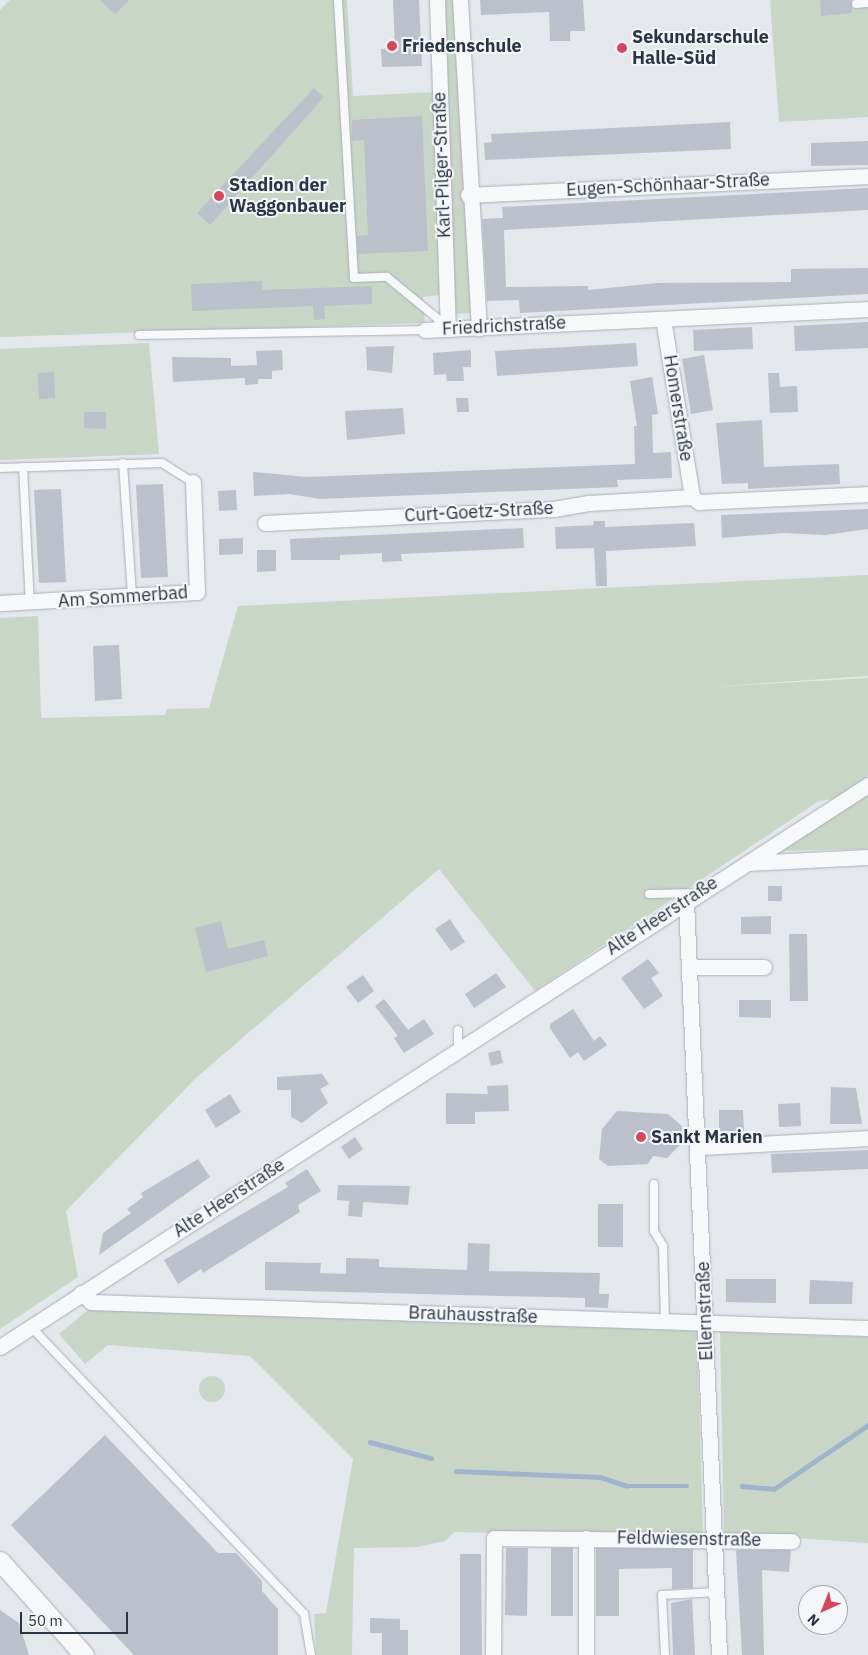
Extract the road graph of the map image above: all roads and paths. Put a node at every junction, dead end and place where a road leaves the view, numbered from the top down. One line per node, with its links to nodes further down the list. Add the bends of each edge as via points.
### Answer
1 (338, 0): 11 (lane, via 354,278 387,277 437,318)
2 (437, 0): 11 (street, Karl-Pilger-Straße)
3 (460, 0): 7 (street, Karl-Pilger-Straße)
4 (868, 3): 5 (lane)
5 (856, 4)
6 (868, 176): 7 (street, Eugen-Schönhaar-Straße)
7 (468, 195): 10 (street, Karl-Pilger-Straße)
8 (868, 309): 9 (street, Friedrichstraße)
9 (663, 318): 10 (street, Friedrichstraße); 19 (street, Homerstraße)
10 (479, 328): 11 (street, Friedrichstraße)
11 (445, 329): 12 (street, Friedrichstraße)
12 (425, 330): 13 (lane, Friedrichstraße)
13 (140, 335)
14 (123, 463): 15 (lane); 17 (lane, via 162,463); 21 (lane)
15 (23, 467): 16 (lane); 22 (lane)
16 (0, 468)
17 (193, 482): 21 (street, Am Sommerbad, via 197,592)
18 (868, 494): 19 (street, Curt-Goetz-Straße, via 699,502)
19 (692, 497): 20 (street, Curt-Goetz-Straße, via 588,503 554,509)
20 (265, 522)
21 (132, 596): 22 (street, Am Sommerbad)
22 (30, 603): 23 (street, Am Sommerbad)
23 (0, 604)
24 (868, 785): 26 (street, Alte Heerstraße)
25 (868, 857): 26 (street)
26 (746, 863): 27 (street, Alte Heerstraße)
27 (699, 893): 28 (lane); 29 (street, Alte Heerstraße)
28 (648, 894)
29 (686, 901): 30 (street, Ellernstraße); 33 (street, Alte Heerstraße)
30 (692, 967): 31 (street); 35 (street, Ellernstraße)
31 (764, 967)
32 (458, 1030): 33 (lane)
33 (458, 1050): 37 (street, Alte Heerstraße)
34 (868, 1138): 35 (street)
35 (699, 1147): 39 (street, Ellernstraße)
36 (654, 1184): 38 (lane, via 654,1231 663,1246)
37 (81, 1293): 38 (street, Brauhausstraße, via 91,1302); 40 (street, Alte Heerstraße)
38 (665, 1321): 39 (street, Brauhausstraße)
39 (705, 1322): 41 (street, Brauhausstraße); 44 (street, Ellernstraße)
40 (31, 1326): 42 (street, Alte Heerstraße); 49 (lane, via 304,1614)
41 (868, 1328)
42 (0, 1347)
43 (586, 1538): 44 (street, Feldwiesenstraße); 50 (street, Feldwiesenstraße, via 494,1538); 51 (street)
44 (715, 1538): 45 (street, Feldwiesenstraße); 47 (street, Ellernstraße)
45 (792, 1541)
46 (0, 1561): 48 (street)
47 (717, 1592): 52 (lane, via 662,1595); 53 (street, Ellernstraße)
48 (84, 1655)
49 (311, 1655)
50 (493, 1655)
51 (586, 1655)
52 (665, 1655)
53 (720, 1655)

